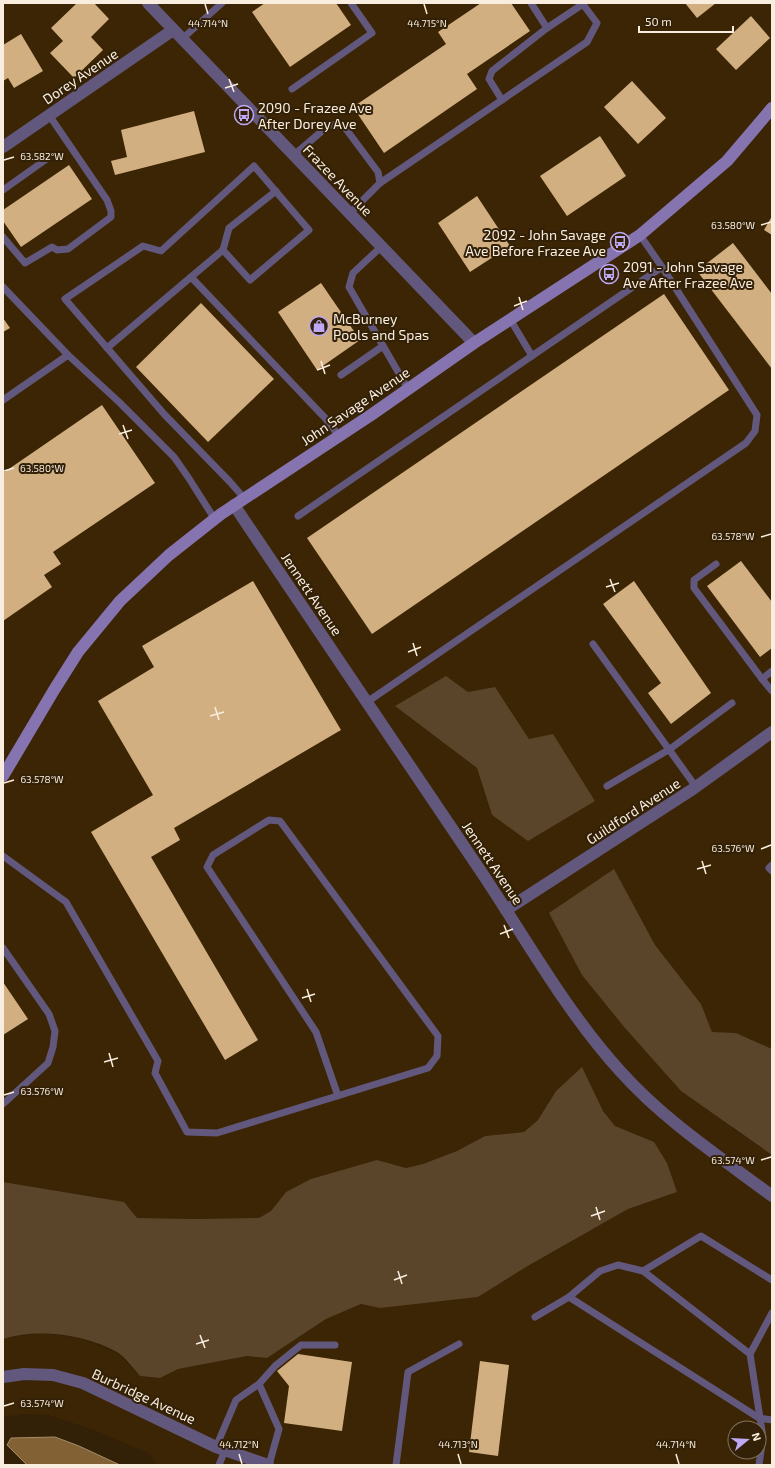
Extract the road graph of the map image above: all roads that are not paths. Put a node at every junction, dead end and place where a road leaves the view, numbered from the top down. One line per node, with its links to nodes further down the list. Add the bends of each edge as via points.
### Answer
1 (148, 3): 7 (street, Frazee Avenue)
2 (222, 3): 8 (lane)
3 (351, 3): 9 (lane, via 372,33)
4 (531, 3): 6 (lane)
5 (582, 3): 6 (lane); 10 (lane, via 597,23 587,42)
6 (547, 28): 10 (lane, via 492,71 489,80)
7 (174, 30): 8 (street, Frazee Avenue); 12 (street, Dorey Avenue)
8 (182, 39): 14 (street, Frazee Avenue)
9 (292, 89)
10 (502, 100): 16 (lane)
11 (772, 108): 20 (main road, John Savage Avenue, via 727,161)
12 (49, 115): 13 (street, Dorey Avenue); 21 (lane, via 107,200 111,217 68,249 57,250 52,247 25,263)
13 (3, 147)
14 (294, 155): 16 (lane, via 330,125 343,125 378,172); 19 (street, Frazee Avenue)
15 (48, 158): 17 (lane)
16 (380, 184): 19 (lane)
17 (3, 190)
18 (276, 191): 23 (lane, via 229,228); 23 (lane, via 309,230 250,280); 30 (lane, via 254,166 161,251 143,246 65,299)
19 (350, 213): 22 (street, Frazee Avenue)
20 (640, 235): 24 (lane); 27 (main road, John Savage Avenue)
21 (3, 237)
22 (382, 246): 28 (street, Frazee Avenue); 29 (lane, via 353,273 349,287)
23 (223, 250): 25 (lane)
24 (662, 267): 32 (lane); 45 (lane, via 757,415 756,431 746,443)
25 (191, 276): 30 (lane); 36 (lane, via 326,419)
26 (3, 287): 31 (lane)
27 (510, 320): 28 (main road, John Savage Avenue); 32 (lane)
28 (474, 343): 34 (main road, John Savage Avenue)
29 (383, 346): 33 (lane); 34 (lane)
30 (108, 348): 37 (lane, via 164,414 230,482)
31 (68, 355): 35 (lane); 39 (lane, via 174,457)
32 (532, 356): 38 (lane)
33 (341, 375)
34 (408, 390): 36 (main road, John Savage Avenue)
35 (3, 400)
36 (339, 436): 37 (main road, John Savage Avenue)
37 (239, 502): 39 (main road, John Savage Avenue); 45 (street, Jennett Avenue)
38 (298, 516)
39 (214, 518): 49 (main road, John Savage Avenue, via 152,569 105,617 78,652)
40 (716, 564): 43 (lane, via 694,580 694,588)
41 (593, 644): 48 (lane)
42 (772, 671): 43 (lane)
43 (762, 679): 44 (lane)
44 (772, 691)
45 (367, 702): 56 (street, Jennett Avenue)
46 (732, 703): 48 (lane)
47 (772, 732): 52 (street, Guildford Avenue)
48 (670, 750): 51 (lane); 52 (lane)
49 (6, 763): 50 (main road, John Savage Avenue)
50 (3, 776)
51 (607, 786)
52 (696, 787): 56 (street, Guildford Avenue)
53 (3, 856): 58 (lane, via 66,902 158,1061 155,1073 187,1132 217,1133)
54 (772, 866): 55 (lane, via 769,868)
55 (772, 871)
56 (506, 910): 60 (street, Jennett Avenue, via 568,1005 622,1073 668,1117)
57 (3, 948): 59 (lane, via 49,1014 54,1031 48,1063)
58 (338, 1096): 58 (lane, via 428,1068 437,1056 438,1036 280,821 269,820 213,855 207,867 316,1032)
59 (3, 1104)
60 (772, 1196)
61 (643, 1271): 62 (lane, via 702,1236); 63 (lane, via 618,1265 600,1271); 68 (lane)
62 (772, 1280)
63 (569, 1297): 65 (lane); 71 (lane)
64 (772, 1313): 68 (lane)
65 (535, 1317)
66 (459, 1344): 76 (lane, via 408,1372)
67 (335, 1345): 70 (lane, via 301,1345 275,1366)
68 (750, 1354): 71 (lane)
69 (3, 1377): 73 (street, Burbridge Avenue, via 24,1374 53,1375 83,1383)
70 (259, 1384): 73 (lane, via 236,1400); 75 (lane, via 279,1429)
71 (759, 1418): 72 (lane); 77 (lane, via 763,1437)
72 (772, 1420)
73 (221, 1448): 74 (lane); 75 (street, Burbridge Avenue)
74 (219, 1465)
75 (265, 1465)
76 (396, 1465)
77 (759, 1465)

